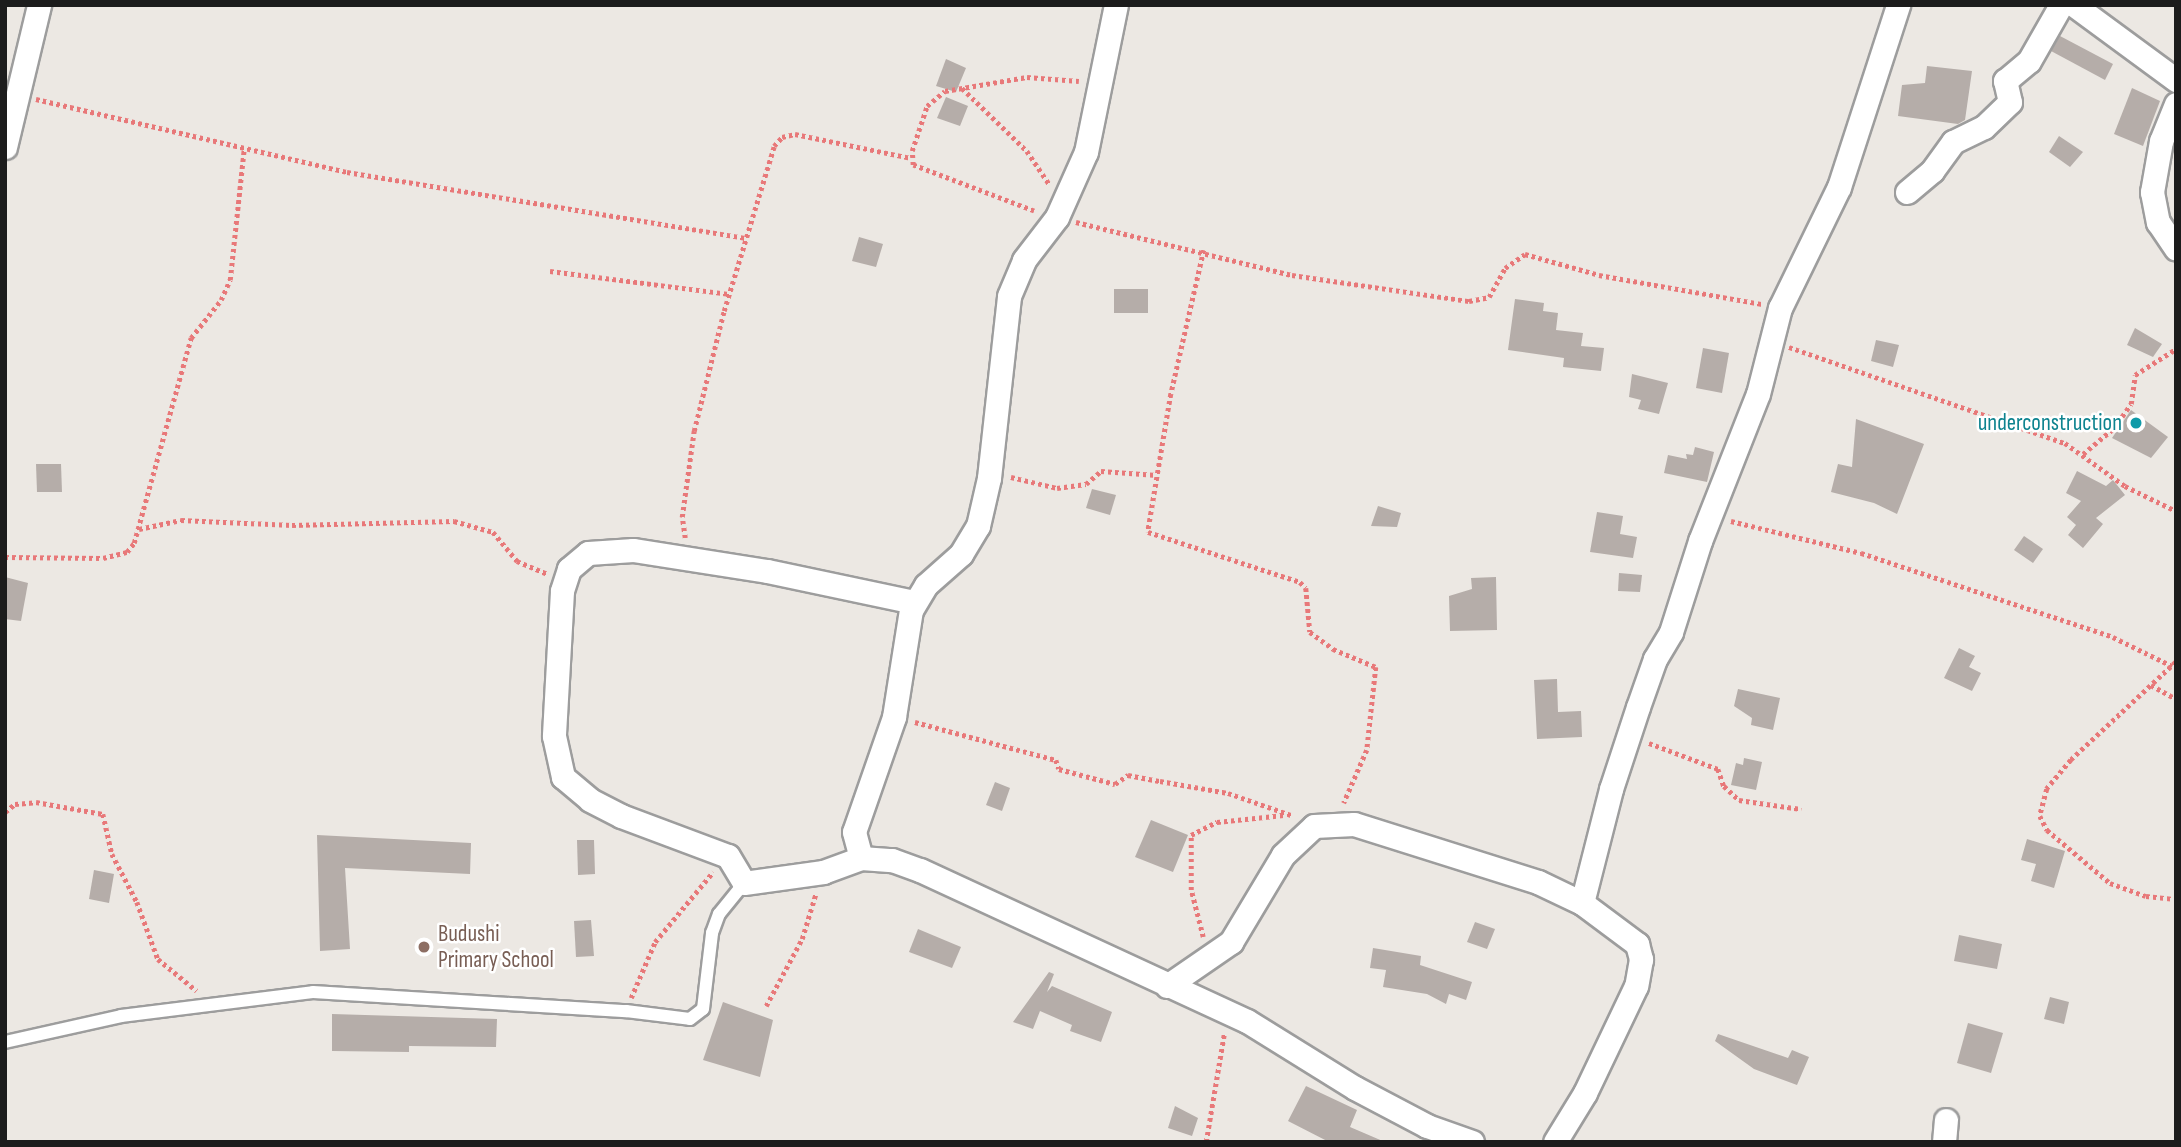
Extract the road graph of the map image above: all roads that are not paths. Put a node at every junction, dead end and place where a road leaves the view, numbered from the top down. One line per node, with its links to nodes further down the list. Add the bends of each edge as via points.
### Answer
1 (39, 5): 8 (street)
2 (1116, 5): 11 (street, via 1094,130 1060,212 1024,260 1009,296 990,470 972,538)
3 (1898, 5): 14 (street, via 1839,187 1780,308 1758,394 1710,515 1671,632 1655,659)
4 (2061, 5): 9 (street, via 2029,61 2005,81 2010,102 1984,127 1953,142 1932,171)
5 (2074, 5): 6 (street)
6 (2176, 80)
7 (2176, 104): 10 (street, via 2161,141 2152,192 2158,222)
8 (5, 147)
9 (1907, 192)
10 (2176, 249)
11 (914, 602): 12 (street, via 894,716 854,832); 13 (street, via 698,560 604,550 578,559 564,580 554,736 562,777 590,800 621,816 728,856)
12 (861, 859): 13 (street, via 823,872); 15 (street, via 892,860 950,882)
13 (744, 883): 16 (lane, via 724,904 712,933 703,1009 686,1020 626,1011 313,992 212,1002)
14 (1582, 903): 15 (street, via 1538,882 1354,824 1330,823 1304,832 1283,855 1240,930 1210,959); 18 (street, via 1637,944 1642,958 1636,986 1585,1093)
15 (1167, 986): 17 (street, via 1228,1012 1374,1098)
16 (5, 1042)
17 (1472, 1142)
18 (1555, 1142)

